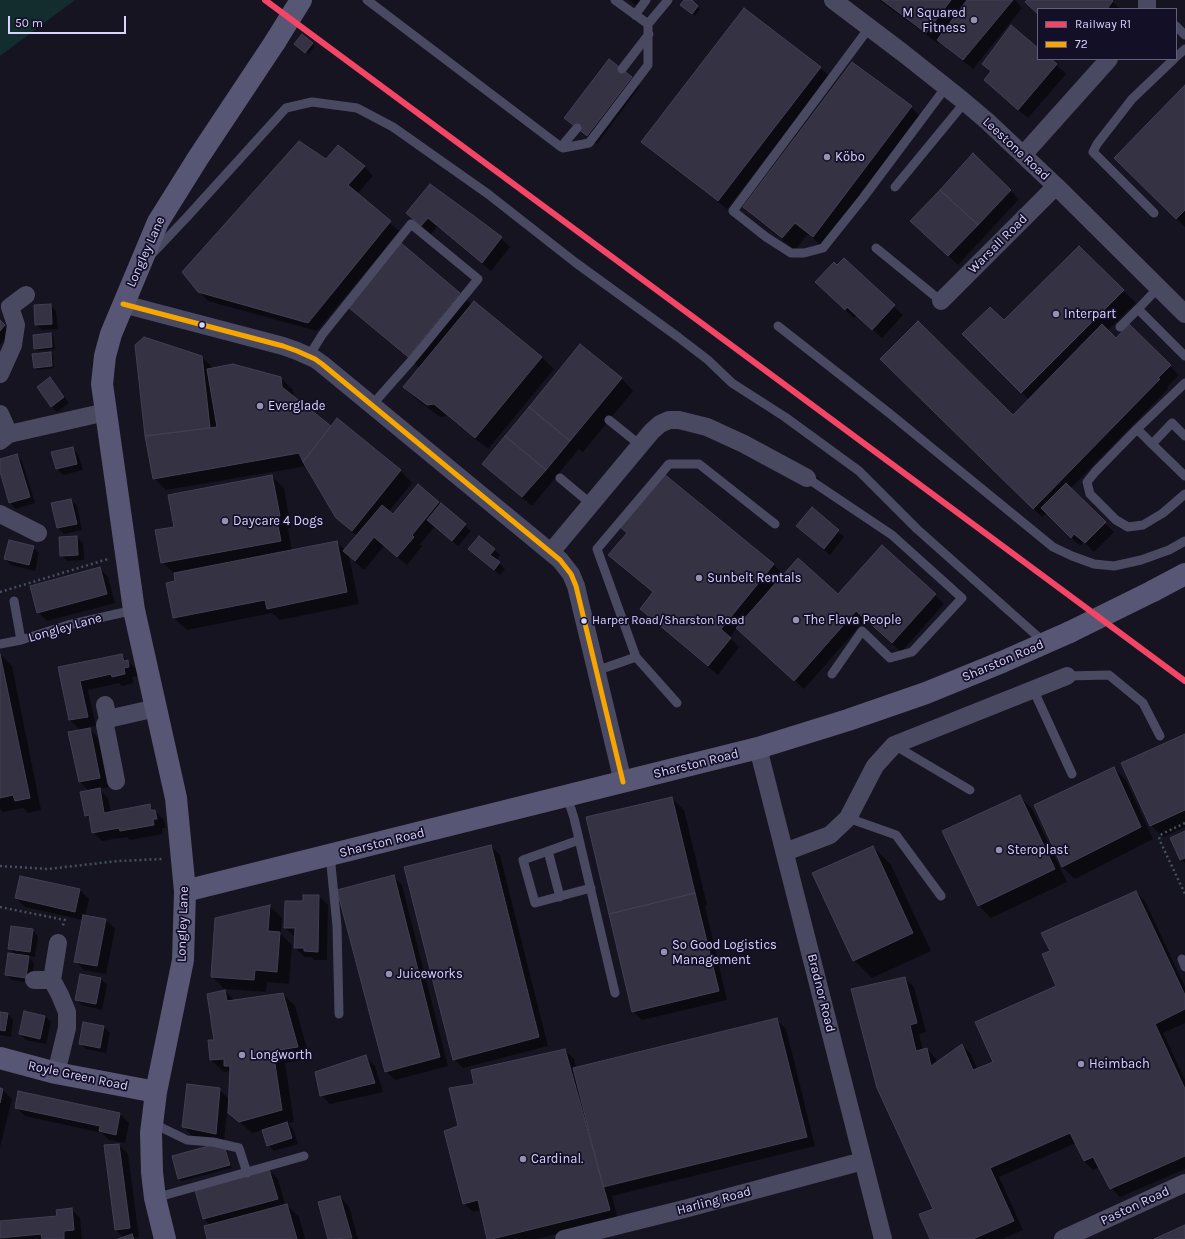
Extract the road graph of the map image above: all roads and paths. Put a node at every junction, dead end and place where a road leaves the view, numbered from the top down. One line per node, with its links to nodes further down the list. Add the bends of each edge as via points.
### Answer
1 (302, 0): 27 (main road, Longley Lane, bridge, via 158,222)
2 (367, 0): 21 (lane)
3 (615, 0): 7 (lane)
4 (646, 0): 7 (lane)
5 (668, 0): 8 (lane)
6 (833, 0): 10 (street, Leestone Road)
7 (635, 15): 8 (lane)
8 (648, 24): 11 (lane)
9 (1177, 27): 12 (lane)
10 (869, 28): 18 (street, Leestone Road); 18 (lane, via 733,211 791,253 804,253 823,248)
11 (649, 34): 17 (lane); 21 (lane, via 648,65 589,144)
12 (1185, 35)
13 (1185, 49): 14 (lane)
14 (1177, 56)
15 (1108, 60): 22 (street)
16 (1173, 60): 25 (lane, via 1132,98 1093,152)
17 (622, 69)
18 (946, 87): 19 (street, Leestone Road)
19 (964, 102): 22 (street, Leestone Road); 24 (lane)
20 (577, 128): 21 (lane)
21 (560, 147)
22 (1023, 155): 23 (street, Leestone Road)
23 (1056, 186): 28 (street, Leestone Road); 30 (street, Warsall Road)
24 (895, 187)
25 (1154, 213)
26 (876, 248): 30 (lane)
27 (138, 268): 31 (main road, Longley Lane); 65 (lane, via 286,108 312,102 356,108 393,127 488,194 576,263 708,360 732,383 785,417 859,471 917,529)
28 (1158, 288): 32 (lane); 33 (street, Leestone Road)
29 (26, 295): 38 (street, via 10,307 16,325 13,345)
30 (940, 301)
31 (123, 304): 36 (street, via 283,346); 41 (main road, Longley Lane, via 105,356 102,384)
32 (1138, 309): 35 (lane); 37 (lane)
33 (1185, 314)
34 (778, 326): 57 (lane, via 1053,546 1094,564 1114,566 1169,550)
35 (1120, 327)
36 (309, 356): 40 (street); 40 (lane, via 322,335 411,224 478,279)
37 (1185, 356)
38 (0, 374)
39 (1185, 383): 44 (lane)
40 (372, 405): 58 (street)
41 (106, 412): 46 (street); 59 (main road, Longley Lane)
42 (0, 414): 46 (street)
43 (609, 420): 48 (lane)
44 (1136, 429): 47 (lane); 52 (lane, via 1086,482 1090,494 1116,520 1128,527 1143,525)
45 (1185, 436): 47 (lane, via 1172,423)
46 (4, 438)
47 (1152, 444): 49 (lane)
48 (640, 445): 51 (street, via 660,424 669,420 679,420 707,427); 53 (street)
49 (1185, 476)
50 (560, 478): 53 (lane)
51 (807, 478): 69 (lane, via 892,535 962,598 912,652 890,658 862,631)
52 (1185, 494)
53 (591, 504): 58 (street)
54 (0, 514): 56 (street)
55 (775, 524): 67 (lane, via 699,464 669,464 597,549)
56 (38, 533)
57 (1185, 541)
58 (551, 552): 68 (street, via 571,574 576,586)
59 (126, 554): 61 (path); 63 (main road, Longley Lane)
60 (1185, 574): 65 (main road, Sharston Road, bridge)
61 (0, 592)
62 (14, 601): 64 (lane, Longley Lane)
63 (134, 610): 64 (lane, Longley Lane, via 68,625); 73 (main road, Longley Lane)
64 (21, 640): 66 (lane, Longley Lane)
65 (1045, 643): 76 (main road, Sharston Road, via 926,693)
66 (0, 644)
67 (636, 657): 68 (lane); 72 (lane)
68 (596, 671): 79 (street)
69 (832, 674)
70 (1067, 676): 71 (street); 74 (lane, via 1110,675 1143,703)
71 (1033, 689): 75 (street); 77 (lane)
72 (676, 703)
73 (156, 708): 78 (street, via 106,712 105,725); 88 (main road, Longley Lane, via 176,798)
74 (1160, 736)
75 (894, 745): 80 (lane); 82 (street, via 875,766)
76 (758, 748): 79 (main road, Sharston Road); 86 (street, Bradnor Road)
77 (1072, 774)
78 (116, 781)
79 (623, 782): 81 (main road, Sharston Road)
80 (970, 790)
81 (567, 796): 84 (lane); 87 (main road, Sharston Road)
82 (848, 818): 86 (street, via 830,836); 93 (lane, via 896,835)
83 (1185, 823): 92 (path, via 1159,837)
84 (579, 840): 85 (lane); 90 (lane)
85 (548, 851): 94 (lane); 94 (lane, via 523,860 535,903)
86 (785, 852): 106 (street, Bradnor Road)
87 (330, 855): 91 (main road, Sharston Road); 100 (lane)
88 (182, 858): 89 (path, via 118,861 48,869); 91 (main road, Longley Lane)
89 (0, 866)
90 (591, 888): 94 (lane); 99 (lane)
91 (185, 892): 103 (main road, Longley Lane, via 183,960)
92 (1185, 894)
93 (941, 896)
94 (560, 897)
95 (0, 906): 96 (path, via 65,920)
96 (58, 943): 98 (street)
97 (34, 980): 98 (street)
98 (52, 980): 102 (street, via 67,1012 67,1028)
99 (615, 993)
100 (339, 1014)
101 (0, 1058): 102 (main road, Royle Green Road)
102 (56, 1073): 103 (main road, Royle Green Road)
103 (156, 1092): 104 (main road, Longley Lane)
104 (152, 1123): 107 (lane, via 187,1140 239,1148); 109 (main road, Longley Lane)
105 (304, 1156): 107 (lane)
106 (864, 1161): 110 (street, Harling Road); 114 (street, Bradnor Road)
107 (247, 1173): 109 (lane)
108 (1185, 1183): 111 (street, Paston Road)
109 (155, 1198): 112 (main road, Longley Lane)
110 (597, 1235): 113 (street, Harling Road)
111 (1082, 1235): 115 (street, Paston Road)
112 (165, 1239)
113 (564, 1239)
114 (883, 1239)
115 (1063, 1239)

